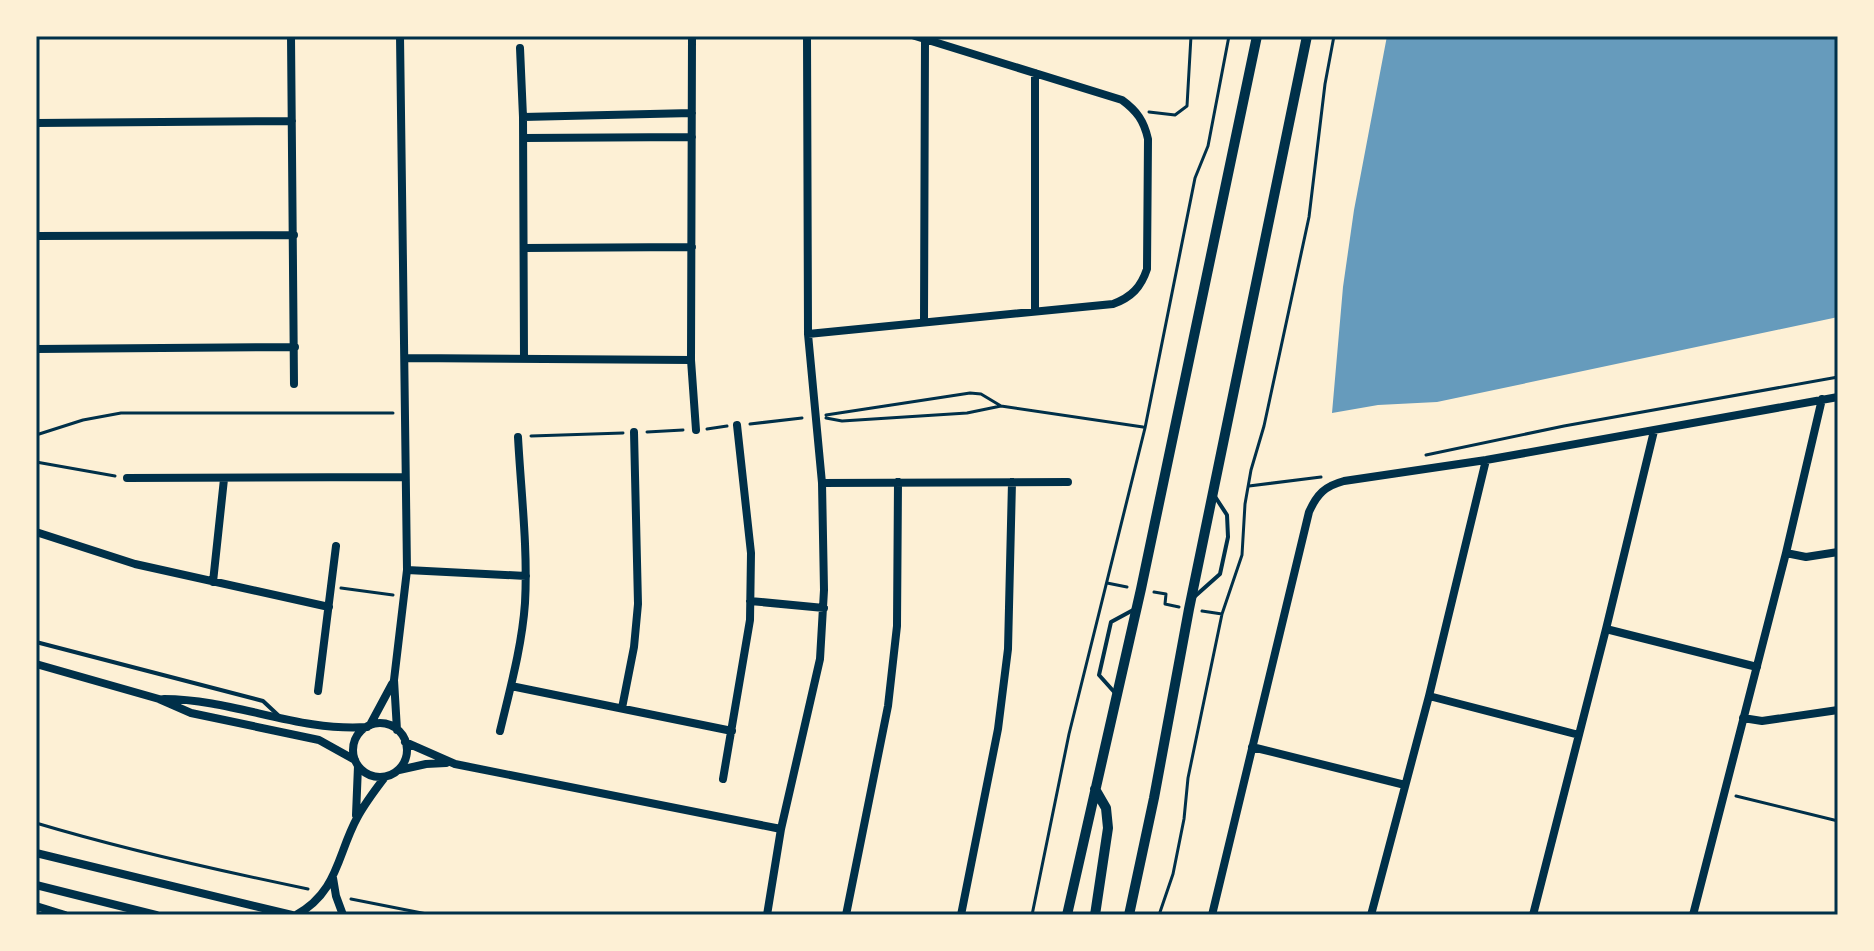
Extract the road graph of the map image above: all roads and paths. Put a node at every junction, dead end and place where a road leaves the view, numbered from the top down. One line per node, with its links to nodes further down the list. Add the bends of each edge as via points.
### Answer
1 (291, 36): 17 (street)
2 (400, 36): 30 (street)
3 (692, 36): 15 (street)
4 (807, 36): 27 (street)
5 (915, 36): 11 (street)
6 (1191, 36): 14 (path, via 1185,110 1175,115)
7 (1229, 36): 41 (path)
8 (1257, 36): 69 (street)
9 (1307, 36): 59 (street)
10 (1334, 36): 58 (path, via 1309,217)
11 (925, 39): 13 (street); 26 (street)
12 (520, 48): 16 (street)
13 (1035, 73): 14 (street); 25 (street)
14 (1134, 108): 25 (street, via 1148,139 1143,282 1113,304)
15 (692, 113): 16 (street); 19 (street)
16 (523, 117): 20 (street)
17 (292, 121): 18 (street); 21 (street)
18 (36, 123)
19 (692, 137): 20 (street); 23 (street)
20 (524, 138): 24 (street)
21 (294, 235): 22 (street); 28 (street)
22 (36, 236)
23 (692, 247): 24 (street); 32 (street)
24 (524, 248): 31 (street)
25 (1035, 311): 26 (street)
26 (924, 322): 27 (street)
27 (808, 334): 39 (street)
28 (295, 347): 29 (street); 34 (street)
29 (36, 349)
30 (405, 358): 31 (street); 38 (street)
31 (524, 359): 32 (street)
32 (691, 360): 42 (street)
33 (1838, 377): 47 (path)
34 (294, 384)
35 (1838, 397): 36 (street)
36 (1822, 399): 43 (street); 63 (street)
37 (1001, 406): 39 (path, via 842,421); 39 (path, via 970,393); 41 (path)
38 (405, 412): 45 (path, via 121,413); 51 (street)
39 (814, 416): 40 (path); 57 (street)
40 (737, 425): 42 (path); 71 (street, via 751,553)
41 (1145, 428): 67 (path)
42 (696, 430): 44 (path)
43 (1654, 431): 48 (street); 77 (street)
44 (634, 432): 46 (path); 87 (street, via 638,604)
45 (36, 435)
46 (518, 437): 65 (street)
47 (1424, 456)
48 (1486, 460): 85 (street); 97 (street, via 1344,481 1315,499)
49 (36, 462): 52 (path)
50 (1330, 475): 58 (path)
51 (405, 477): 53 (street); 64 (street)
52 (127, 478): 53 (street)
53 (224, 479): 66 (street)
54 (898, 482): 55 (street); 57 (street); 122 (street, via 897,626 888,706)
55 (1012, 482): 56 (street); 123 (street, via 1008,649 998,729)
56 (1068, 482)
57 (822, 483): 75 (street)
58 (1249, 486): 76 (path, via 1242,555)
59 (1213, 493): 72 (street); 72 (lane, via 1227,515 1228,537 1220,574)
60 (36, 532): 66 (street)
61 (336, 546): 68 (street)
62 (1838, 552): 63 (street, via 1806,557)
63 (1786, 553): 80 (street)
64 (407, 570): 65 (street); 70 (street)
65 (526, 576): 82 (street)
66 (213, 582): 73 (street)
67 (1107, 583): 69 (path); 124 (path)
68 (332, 587): 70 (path); 73 (street)
69 (1141, 589): 72 (path, via 1166,594 1165,604); 74 (street)
70 (405, 596): 81 (street)
71 (750, 601): 75 (street); 94 (street)
72 (1190, 604): 76 (path); 127 (street)
73 (329, 607): 83 (street)
74 (1137, 607): 84 (street); 84 (lane, via 1111,622 1103,647 1099,675)
75 (824, 608): 109 (street, via 820,659)
76 (1222, 614): 128 (path, via 1179,847)
77 (1606, 629): 80 (street); 95 (street)
78 (36, 642): 89 (lane, via 263,701)
79 (36, 664): 86 (street)
80 (1757, 667): 90 (street)
81 (394, 680): 91 (street); 92 (street)
82 (511, 686): 87 (street); 93 (street)
83 (318, 691)
84 (1117, 695): 104 (street)
85 (1429, 696): 95 (street); 103 (street)
86 (159, 699): 89 (street, via 195,700); 98 (street, via 208,717 319,740)
87 (622, 708): 94 (street)
88 (1838, 710): 90 (street, via 1762,721)
89 (281, 718): 91 (street, via 331,728)
90 (1743, 718): 105 (street)
91 (369, 726): 92 (street); 98 (street, via 354,744)
92 (397, 730): 96 (street)
93 (500, 731)
94 (732, 731): 102 (street)
95 (1579, 735): 131 (street)
96 (405, 742): 99 (street); 100 (street, via 406,757)
97 (1252, 747): 103 (street); 129 (street)
98 (356, 763): 101 (street, via 370,776); 106 (street)
99 (455, 764): 100 (street); 109 (street)
100 (399, 770): 101 (street)
101 (385, 777): 106 (street)
102 (723, 779)
103 (1405, 785): 130 (street)
104 (1095, 789): 125 (street); 126 (street, via 1106,808 1108,828)
105 (1725, 793): 107 (path); 132 (street)
106 (356, 820): 111 (street)
107 (1838, 821)
108 (36, 823): 113 (path)
109 (781, 829): 121 (street)
110 (36, 853): 118 (street)
111 (333, 878): 113 (street); 114 (street)
112 (36, 885): 117 (street)
113 (323, 893): 118 (street)
114 (336, 896): 119 (street); 120 (path)
115 (36, 906): 116 (street)
116 (65, 915)
117 (156, 915)
118 (294, 915)
119 (343, 915)
120 (432, 915)
121 (767, 915)
122 (846, 915)
123 (961, 915)
124 (1032, 915)
125 (1067, 915)
126 (1095, 915)
127 (1129, 915)
128 (1159, 915)
129 (1212, 915)
130 (1371, 915)
131 (1533, 915)
132 (1693, 915)

